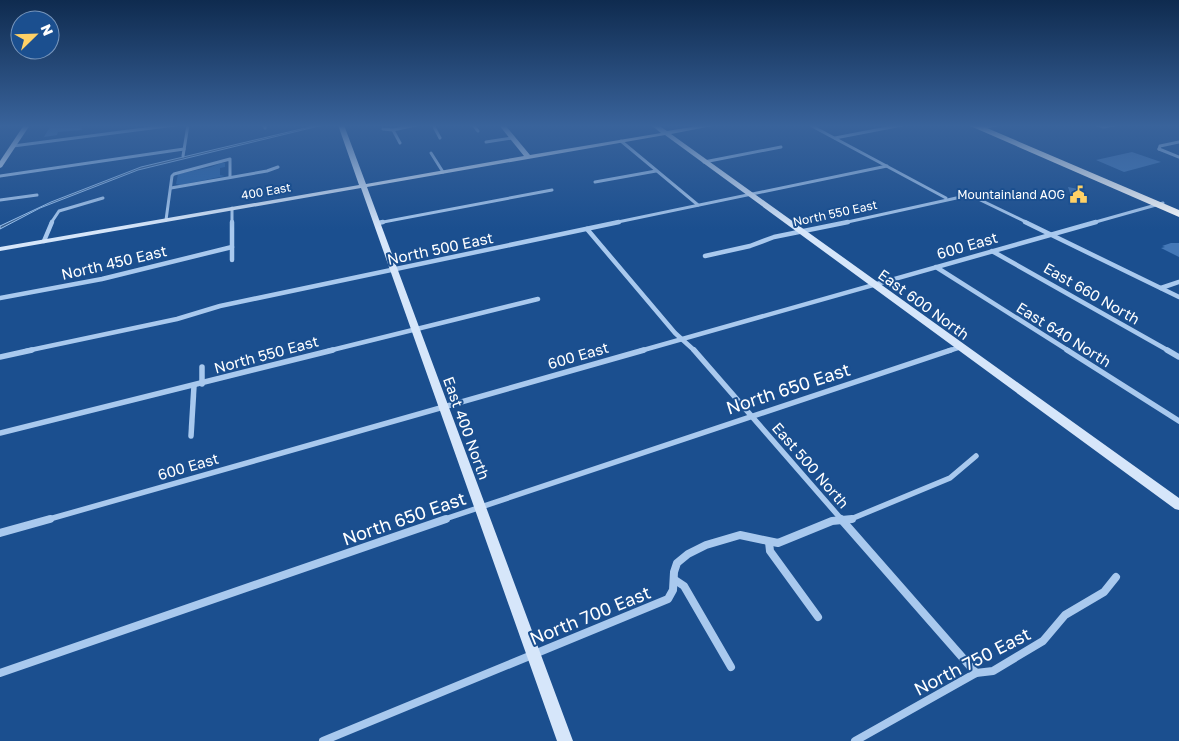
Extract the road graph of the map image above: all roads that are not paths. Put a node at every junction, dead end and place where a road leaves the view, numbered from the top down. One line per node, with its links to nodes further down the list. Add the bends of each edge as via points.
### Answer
1 (112, 160): 18 (street)
2 (228, 160): 22 (street, via 174,174)
3 (230, 160): 19 (street)
4 (353, 160): 21 (street, East 400 North)
5 (435, 160): 17 (street)
6 (513, 160): 17 (street, 400 East)
7 (643, 160): 16 (street)
8 (701, 160): 13 (street, East 600 North)
9 (716, 160): 13 (street)
10 (875, 160): 14 (street)
11 (1054, 160): 29 (highway)
12 (1058, 160): 29 (highway)
13 (704, 162): 24 (street, East 600 North)
14 (887, 166): 24 (street, North 500 East); 27 (street)
15 (278, 167): 19 (street)
16 (656, 171): 20 (street); 30 (street)
17 (443, 172): 21 (street, 400 East)
18 (0, 176)
19 (230, 177): 22 (street)
20 (595, 182)
21 (363, 186): 31 (street, 400 East); 35 (street, East 400 North)
22 (171, 188): 34 (street)
23 (552, 190): 35 (street)
24 (750, 194): 30 (street, North 500 East); 37 (street, East 600 North)
25 (37, 195): 28 (street)
26 (103, 198): 39 (street, via 59,211)
27 (947, 198): 37 (street, North 550 East); 38 (street, North 550 East, via 970,194)
28 (0, 200)
29 (1159, 204): 32 (highway); 33 (highway); 38 (street, 600 East)
30 (698, 205): 36 (street, North 500 East)
31 (232, 208): 34 (street, 400 East); 40 (street)
32 (1179, 210)
33 (1179, 214)
34 (166, 220): 39 (street, 400 East)
35 (378, 223): 46 (street, East 400 North)
36 (587, 229): 46 (street, North 500 East); 54 (street, East 500 North)
37 (801, 232): 43 (street, North 550 East); 48 (street, East 600 North)
38 (1053, 234): 42 (street, 600 East); 49 (street)
39 (44, 241): 41 (street, 400 East)
40 (232, 247): 44 (street); 51 (street, North 450 East, via 102,279)
41 (0, 248)
42 (992, 251): 45 (street, 600 East); 57 (street, East 660 North)
43 (705, 256)
44 (232, 260)
45 (936, 267): 48 (street, 600 East); 63 (street, East 640 North)
46 (394, 269): 53 (street, East 400 North); 56 (street, North 500 East)
47 (1179, 282): 49 (street)
48 (874, 284): 54 (street, 600 East); 55 (street, East 600 North)
49 (1161, 288): 50 (street)
50 (1179, 297)
51 (0, 298)
52 (538, 300): 53 (street, North 550 East)
53 (415, 329): 59 (street, North 550 East); 61 (street, East 400 North)
54 (682, 339): 61 (street, 600 East); 62 (street, East 500 North)
55 (962, 347): 62 (street, North 650 East); 67 (street, East 600 North)
56 (0, 357)
57 (1179, 357)
58 (202, 366): 59 (street)
59 (202, 384): 60 (street, North 550 East)
60 (194, 386): 64 (street, North 550 East); 65 (street)
61 (443, 406): 68 (street, East 400 North); 70 (street, 600 East)
62 (752, 416): 68 (street, North 650 East); 69 (street, East 500 North)
63 (1179, 421)
64 (0, 433)
65 (191, 436)
66 (976, 456): 69 (street, North 700 East, via 950,478)
67 (1179, 505)
68 (481, 508): 75 (street, East 400 North); 77 (street, North 650 East)
69 (843, 520): 71 (street, North 700 East, via 832,521 778,543); 78 (street, East 500 North)
70 (0, 532)
71 (768, 542): 73 (street, North 700 East, via 739,535 717,542 683,556 676,566); 74 (street, via 770,551)
72 (1116, 577): 78 (street, North 750 East, via 1104,592 1065,616 1043,641 993,671)
73 (675, 580): 75 (street, North 700 East, via 674,590 668,599); 76 (street, via 684,586)
74 (818, 616)
75 (533, 654): 79 (street, North 700 East); 80 (street, East 400 North)
76 (731, 667)
77 (0, 673)
78 (976, 673): 81 (street, North 750 East)
79 (323, 741)
80 (565, 741)
81 (855, 741)

